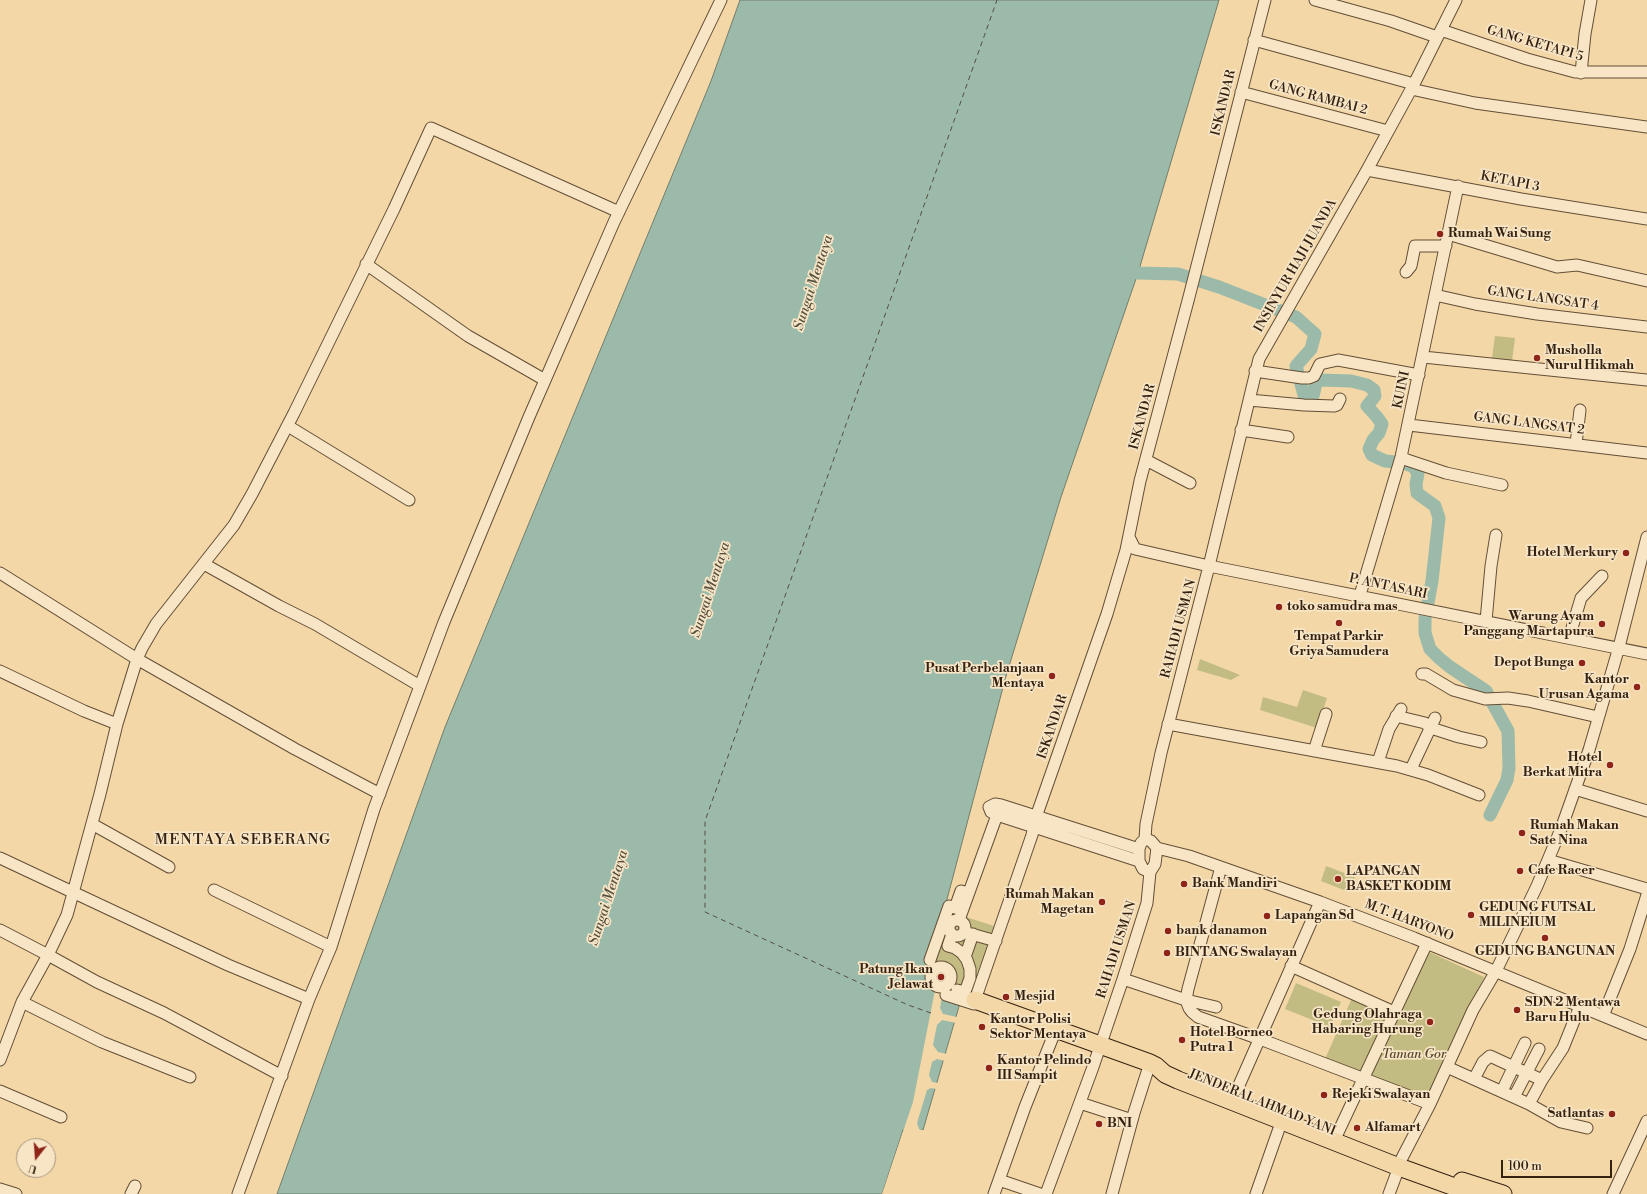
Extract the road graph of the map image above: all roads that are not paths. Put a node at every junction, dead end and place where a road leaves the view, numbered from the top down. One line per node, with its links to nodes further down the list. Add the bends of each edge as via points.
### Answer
1 (721, 0): 16 (street)
2 (1265, 0): 7 (street, ISKANDAR)
3 (1315, 0): 6 (street, GANG KETAPI 5)
4 (1456, 0): 6 (street, INSINYUR HAJI JUANDA)
5 (1591, 0): 9 (street)
6 (1439, 34): 9 (street, GANG KETAPI 5); 10 (street, INSINYUR HAJI JUANDA)
7 (1254, 40): 10 (street); 11 (street, ISKANDAR)
8 (1647, 72): 9 (street, GANG KETAPI 5)
9 (1581, 73)
10 (1412, 87): 12 (street, via 1471,103); 13 (street, INSINYUR HAJI JUANDA)
11 (1241, 92): 13 (street, GANG RAMBAI 2); 39 (street, ISKANDAR)
12 (1647, 127)
13 (1388, 131): 14 (street, INSINYUR HAJI JUANDA)
14 (1367, 170): 15 (street, KETAPI 3); 26 (street, INSINYUR HAJI JUANDA, via 1261,355)
15 (1458, 186): 17 (street, KETAPI 3); 18 (street, KUINI)
16 (619, 212): 20 (street, via 431,128); 28 (street)
17 (1647, 219)
18 (1448, 234): 19 (street, KUINI); 22 (street, via 1557,267 1577,265)
19 (1446, 246): 21 (street, via 1415,246 1411,266); 23 (street, KUINI)
20 (366, 264): 28 (street, via 463,332); 34 (street)
21 (1406, 272)
22 (1647, 281)
23 (1435, 295): 24 (street, GANG LANGSAT 4, via 1537,314); 25 (street, KUINI)
24 (1647, 327)
25 (1423, 357): 27 (street, KUINI); 29 (street)
26 (1255, 371): 27 (street, via 1312,377 1319,365 1334,360); 31 (street, INSINYUR HAJI JUANDA)
27 (1419, 375): 33 (street, KUINI)
28 (545, 380): 59 (street)
29 (1647, 380)
30 (1340, 399): 31 (street, via 1334,406 1304,406)
31 (1248, 400): 35 (street, INSINYUR HAJI JUANDA)
32 (1580, 410): 37 (street)
33 (1409, 425): 37 (street, GANG LANGSAT 2); 40 (street, KUINI)
34 (288, 426): 43 (street); 47 (street, via 234,525)
35 (1241, 430): 36 (street); 48 (street, INSINYUR HAJI JUANDA)
36 (1288, 437)
37 (1576, 444): 38 (street, GANG LANGSAT 2)
38 (1647, 453)
39 (1146, 460): 41 (street); 46 (street, ISKANDAR, via 1140,481)
40 (1400, 461): 42 (street, via 1409,461 1446,473); 51 (street, KUINI)
41 (1190, 483)
42 (1502, 485)
43 (409, 500)
44 (1496, 535): 52 (street)
45 (1647, 536): 54 (street)
46 (1132, 544): 48 (street, P. ANTASARI); 74 (street, ISKANDAR, via 1064,758)
47 (204, 564): 56 (street, via 156,624); 59 (street, via 315,624)
48 (1209, 566): 51 (street, P. ANTASARI); 64 (street, RAHADI USMAN)
49 (0, 573): 56 (street)
50 (1602, 576): 53 (street, via 1581,598)
51 (1360, 596): 52 (street, P. ANTASARI)
52 (1486, 621): 53 (street, P. ANTASARI)
53 (1569, 638): 54 (street, P. ANTASARI)
54 (1619, 648): 55 (street, P. ANTASARI); 61 (street)
55 (1647, 654)
56 (137, 659): 63 (street); 70 (street)
57 (0, 671): 63 (street)
58 (1422, 674): 61 (street, via 1425,673 1453,690 1493,699 1528,701)
59 (420, 686): 70 (street)
60 (1326, 714): 66 (street)
61 (1598, 717): 69 (street)
62 (1433, 723): 65 (street, via 1458,737); 67 (street, via 1425,723 1398,712 1388,729); 68 (street)
63 (117, 724): 73 (street)
64 (1168, 724): 66 (street); 75 (street, RAHADI USMAN)
65 (1481, 742)
66 (1314, 751): 67 (street)
67 (1378, 762): 68 (street)
68 (1411, 769): 71 (street)
69 (1576, 789): 72 (street); 79 (street)
70 (380, 794): 96 (street)
71 (1478, 795)
72 (1647, 811)
73 (92, 824): 81 (street); 86 (street)
74 (1036, 825): 77 (street); 80 (street); 87 (street, via 997,815); 94 (street, ISKANDAR)
75 (1145, 839): 76 (street); 77 (street)
76 (1157, 848): 82 (street, M.T. HARYONO); 83 (street, RAHADI USMAN, via 1155,864)
77 (1139, 849): 80 (street)
78 (0, 858): 86 (street)
79 (1548, 860): 84 (street); 101 (street)
80 (1139, 861): 83 (street, via 1143,869)
81 (169, 867)
82 (1221, 867): 89 (street, M.T. HARYONO); 107 (street)
83 (1150, 872): 103 (street, RAHADI USMAN, via 1147,903)
84 (1647, 889)
85 (214, 890): 96 (street)
86 (74, 893): 97 (street); 106 (street, via 228,965)
87 (968, 894): 90 (street); 98 (street, via 961,891 955,908 949,906)
88 (1647, 895): 113 (street, via 1630,948)
89 (1320, 902): 95 (street, M.T. HARYONO); 100 (street)
90 (959, 920): 92 (street); 93 (street, via 953,920 949,924)
91 (0, 930): 97 (street)
92 (968, 933): 93 (street); 94 (street); 99 (street)
93 (952, 934): 99 (street, via 948,946 959,950)
94 (996, 941): 109 (street, ISKANDAR)
95 (1428, 943): 101 (street, M.T. HARYONO); 112 (street)
96 (330, 947): 106 (street)
97 (48, 955): 108 (street); 125 (street)
98 (930, 960)
99 (967, 960): 102 (street); 104 (street, via 970,978 965,992)
100 (1291, 966): 112 (street); 116 (street)
101 (1496, 971): 110 (street, M.T. HARYONO); 122 (street, via 1470,1016)
102 (951, 973)
103 (1123, 979): 107 (street); 118 (street, RAHADI USMAN)
104 (957, 990)
105 (946, 995): 109 (street)
106 (309, 999): 125 (street)
107 (1186, 1000): 111 (street); 116 (street, via 1189,1008 1198,1017)
108 (22, 1002): 120 (street); 126 (street, via 102,1042)
109 (975, 1002): 114 (highway, JENDERAL AHMAD YANI)
110 (1580, 1006): 113 (street, M.T. HARYONO); 129 (street, via 1563,1048)
111 (1216, 1007)
112 (1394, 1012): 127 (street)
113 (1603, 1016): 115 (street, M.T. HARYONO)
114 (1056, 1029): 118 (highway, JENDERAL AHMAD YANI); 144 (street)
115 (1647, 1034)
116 (1260, 1039): 127 (street); 132 (street)
117 (1525, 1043): 123 (street)
118 (1100, 1045): 121 (highway, JENDERAL AHMAD YANI); 134 (street, RAHADI USMAN)
119 (1539, 1049): 124 (street)
120 (0, 1060)
121 (1153, 1064): 132 (highway, JENDERAL AHMAD YANI, via 1168,1065); 138 (street); 139 (highway, JENDERAL AHMAD YANI, via 1178,1080)
122 (1447, 1067): 128 (street); 135 (street)
123 (1514, 1067): 124 (street); 128 (street, via 1490,1056 1483,1062); 131 (street)
124 (1527, 1074): 129 (street); 133 (street)
125 (282, 1076): 147 (street)
126 (190, 1078)
127 (1363, 1078): 135 (street); 142 (street)
128 (1474, 1079): 131 (street)
129 (1542, 1080): 136 (street)
130 (0, 1091): 137 (street)
131 (1502, 1091): 133 (street)
132 (1236, 1092): 142 (highway, JENDERAL AHMAD YANI)
133 (1514, 1097): 136 (street)
134 (1080, 1103): 138 (street); 150 (street, RAHADI USMAN)
135 (1430, 1104): 143 (street)
136 (1529, 1104): 141 (street, via 1561,1122)
137 (61, 1117)
138 (1132, 1120): 151 (street)
139 (1282, 1120): 142 (highway, JENDERAL AHMAD YANI); 152 (street)
140 (1647, 1121): 156 (street)
141 (1586, 1128)
142 (1336, 1138): 143 (highway, JENDERAL AHMAD YANI)
143 (1401, 1163): 153 (street); 154 (highway, JENDERAL AHMAD YANI); 155 (highway, JENDERAL AHMAD YANI)
144 (999, 1180): 148 (street); 149 (street)
145 (0, 1189): 146 (street)
146 (16, 1194)
147 (238, 1194)
148 (994, 1194)
149 (1040, 1194)
150 (1046, 1194)
151 (1112, 1194)
152 (1256, 1194)
153 (1390, 1194)
154 (1474, 1194)
155 (1503, 1194)
156 (1613, 1194)

